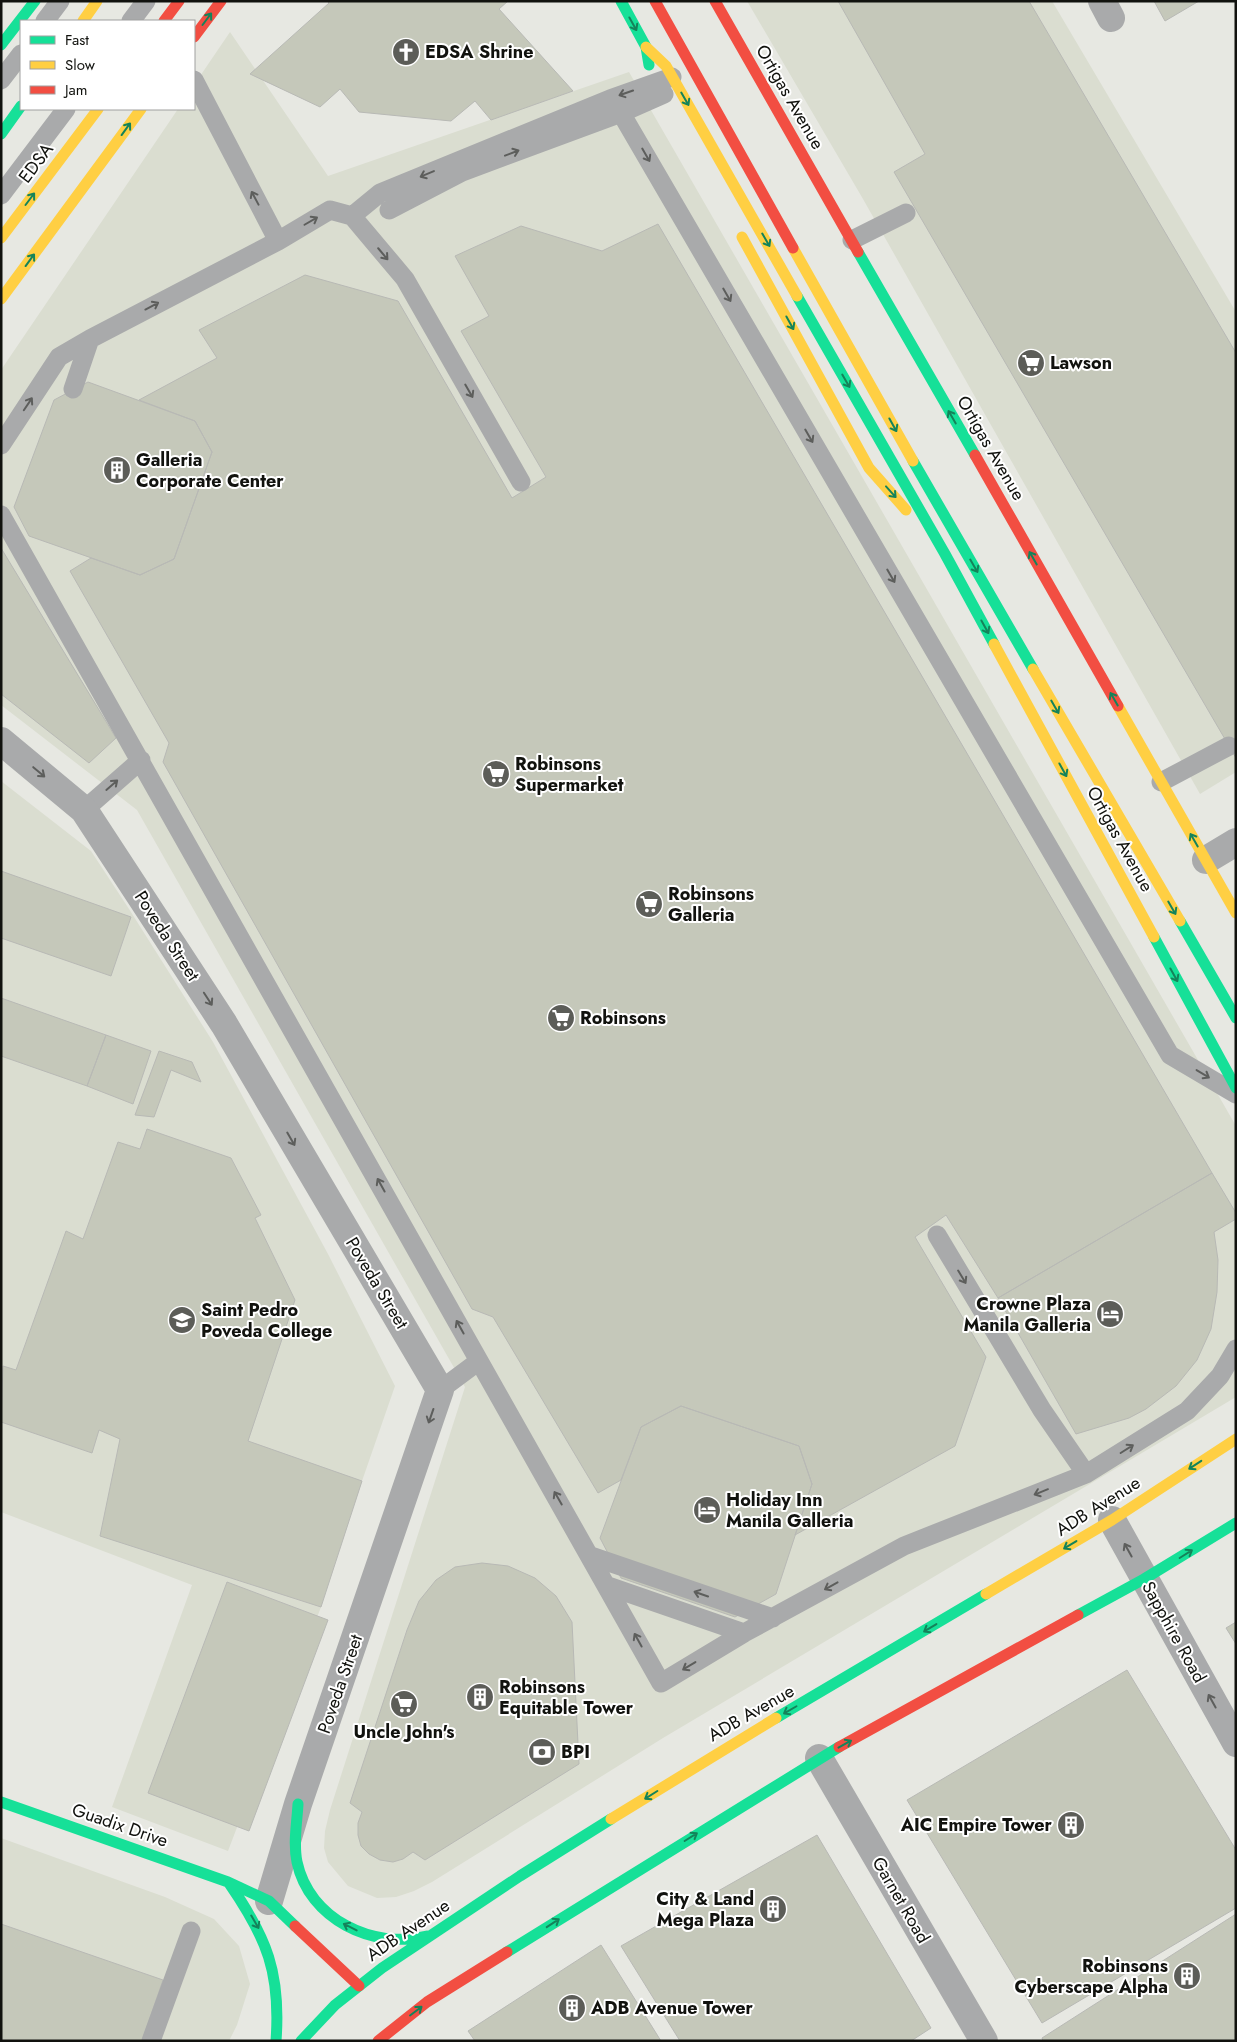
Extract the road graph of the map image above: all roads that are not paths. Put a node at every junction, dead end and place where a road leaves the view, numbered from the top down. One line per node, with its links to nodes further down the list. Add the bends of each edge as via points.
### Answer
1 (35, 1): 11 (main road)
2 (60, 1): 13 (lane)
3 (97, 1): 14 (main road)
4 (146, 1): 15 (lane)
5 (178, 1): 16 (main road)
6 (221, 1): 17 (main road, one-way to 6)
7 (621, 1): 22 (main road, Ortigas Avenue, one-way to 22, via 646,47 666,66)
8 (645, 1): 40 (lane, via 880,419)
9 (655, 1): 53 (main road, one-way to 53, via 923,478)
10 (715, 1): 35 (main road, Ortigas Avenue)
11 (20, 20)
12 (20, 20): 18 (main road)
13 (46, 20)
14 (84, 20)
15 (132, 20)
16 (165, 20)
17 (195, 36)
18 (1, 45)
19 (20, 55): 20 (lane)
20 (1, 80)
21 (195, 82): 36 (lane, one-way to 21)
22 (665, 89): 27 (lane); 32 (lane, one-way to 32, via 610,99 380,193); 40 (main road, Ortigas Avenue, one-way to 40)
23 (20, 107): 28 (main road)
24 (65, 110): 29 (lane)
25 (97, 110): 34 (main road, EDSA, one-way to 25)
26 (140, 110): 37 (main road, one-way to 26)
27 (621, 113): 30 (lane, one-way to 27, via 462,172); 55 (lane, one-way to 55, via 1170,1054)
28 (1, 134)
29 (1, 194)
30 (389, 210)
31 (906, 213): 35 (lane)
32 (352, 216): 36 (lane, one-way to 32, via 330,210); 42 (lane, one-way to 42, via 405,280)
33 (738, 230): 44 (main road, Ortigas Avenue, one-way to 44, via 869,468)
34 (1, 238)
35 (852, 240): 48 (main road, Ortigas Avenue, one-way to 35)
36 (278, 241): 38 (lane, one-way to 36)
37 (1, 299)
38 (90, 339): 39 (lane); 41 (lane, one-way to 38, via 59,357)
39 (73, 389)
40 (882, 444): 44 (main road, Ortigas Avenue)
41 (1, 445)
42 (520, 482)
43 (1, 515): 47 (lane)
44 (946, 554): 54 (main road, Ortigas Avenue, one-way to 54)
45 (1, 741): 49 (street, Poveda Street, one-way to 49)
46 (1228, 746): 48 (lane)
47 (141, 760): 49 (lane, one-way to 47); 58 (lane, one-way to 47)
48 (1161, 782): 51 (main road, Ortigas Avenue, one-way to 48)
49 (84, 810): 59 (street, Poveda Street, one-way to 59, via 224,1024)
50 (1236, 842): 51 (street)
51 (1206, 860): 52 (main road, Ortigas Avenue)
52 (1236, 913)
53 (1236, 1018)
54 (1236, 1088)
55 (1236, 1094)
56 (937, 1235): 61 (lane, one-way to 61, via 1042,1410)
57 (1236, 1349): 61 (lane, one-way to 57, via 1187,1411 1220,1376)
58 (479, 1361): 59 (lane); 64 (lane, one-way to 58)
59 (440, 1390): 72 (street, Poveda Street, one-way to 72)
60 (1236, 1439): 62 (main road, ADB Avenue, one-way to 62)
61 (1086, 1474): 67 (lane, one-way to 67, via 904,1546)
62 (1112, 1520): 65 (street, Sapphire Road, one-way to 62); 76 (main road, ADB Avenue, one-way to 76, via 708,1758)
63 (1236, 1523): 65 (main road, one-way to 63)
64 (591, 1556): 66 (lane); 67 (lane, one-way to 64)
65 (1144, 1579): 69 (street, Sapphire Road, one-way to 65); 70 (main road, one-way to 65)
66 (608, 1586): 68 (lane); 68 (lane, one-way to 66, via 661,1683)
67 (773, 1618): 68 (lane)
68 (744, 1633)
69 (1236, 1743)
70 (819, 1758): 81 (main road, one-way to 70, via 427,2002); 82 (street, Garnet Road)
71 (1, 1802): 73 (main road, Guadix Drive)
72 (298, 1804): 74 (street, Poveda Street); 76 (main road, one-way to 72, via 407,1940 379,1938 353,1929 327,1912 306,1888 300,1873 296,1845)
73 (228, 1882): 74 (main road, Guadix Drive); 79 (main road, one-way to 79, via 256,1922 272,1960 278,1994)
74 (269, 1901): 77 (main road, Guadix Drive)
75 (191, 1931): 78 (lane)
76 (431, 1936): 77 (main road, ADB Avenue)
77 (358, 1986): 80 (main road, ADB Avenue)
78 (151, 2041)
79 (276, 2041)
80 (301, 2041)
81 (378, 2041)
82 (984, 2041)

